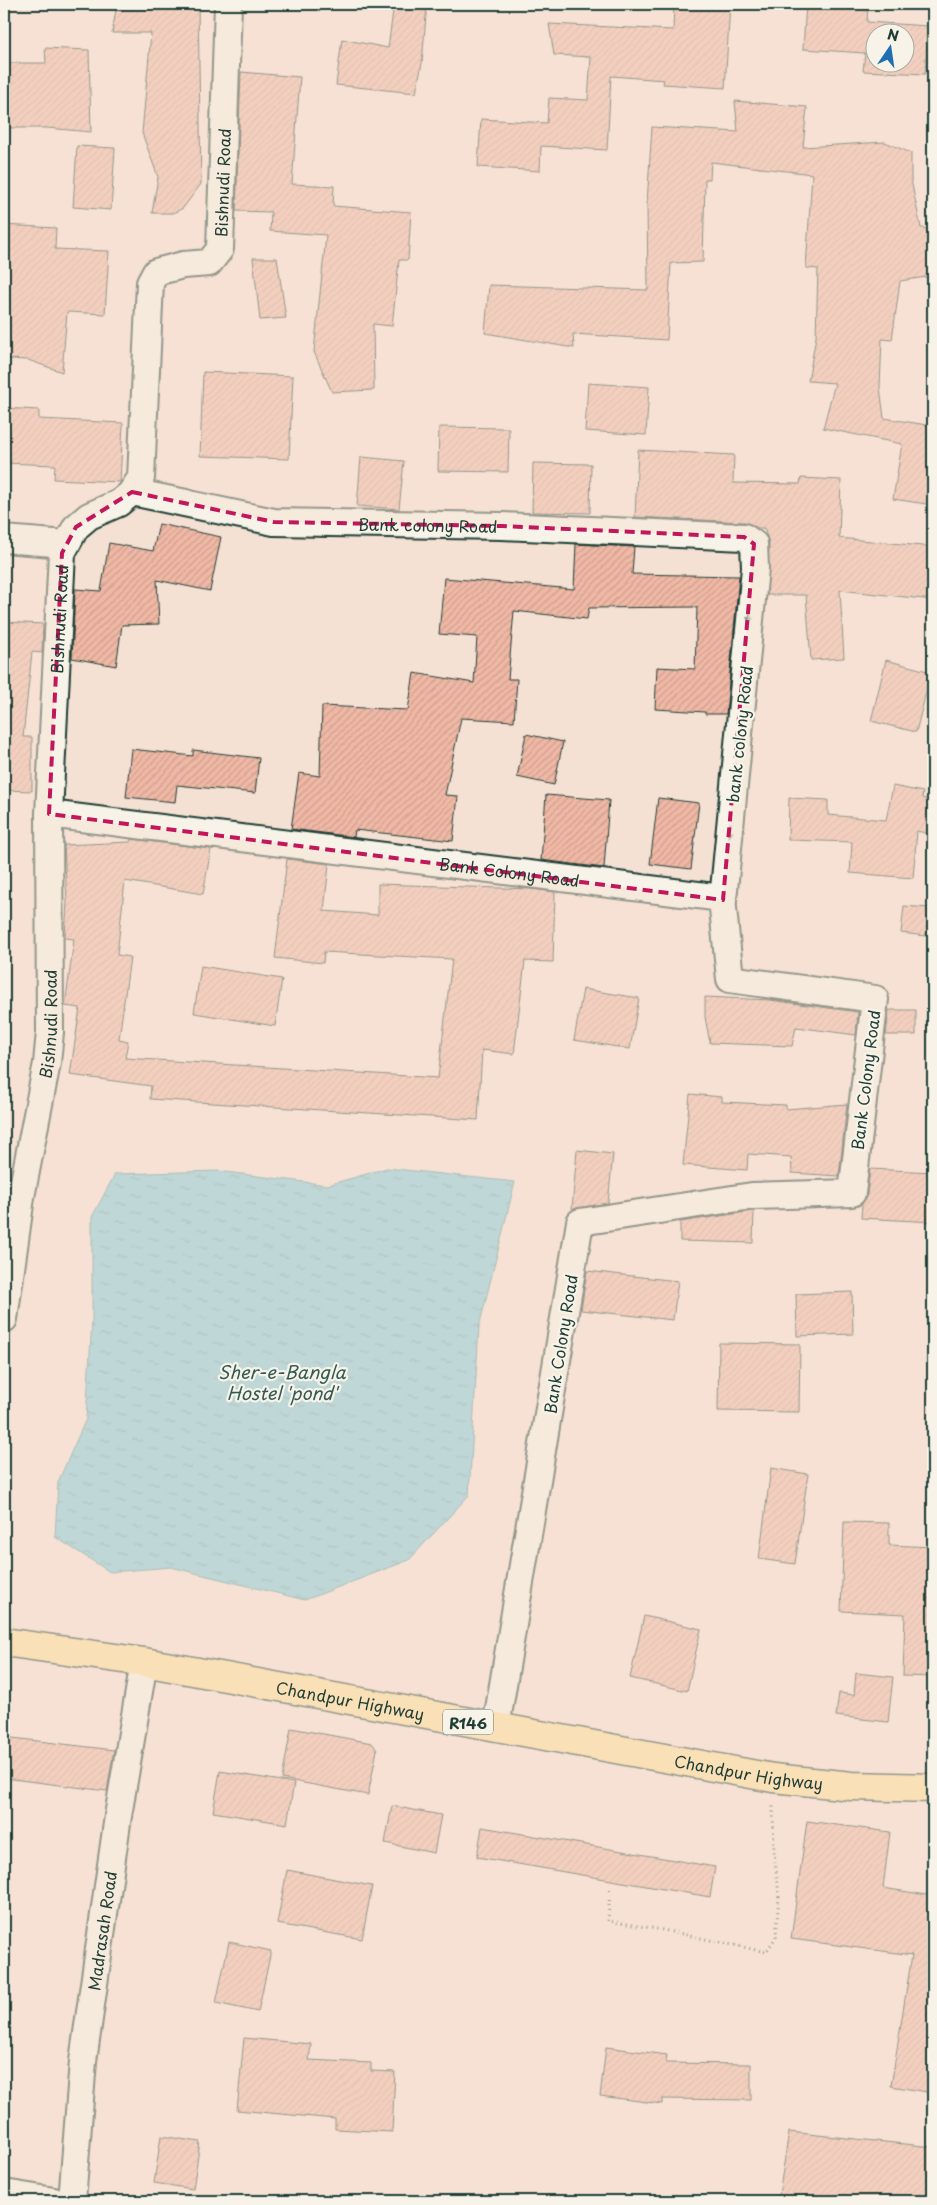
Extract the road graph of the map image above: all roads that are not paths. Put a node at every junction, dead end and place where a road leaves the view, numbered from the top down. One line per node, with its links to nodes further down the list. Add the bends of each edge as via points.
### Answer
1 (228, 4): 2 (street, Bishnudi Road, via 220,249 208,263 156,272 150,283 143,468)
2 (132, 492): 3 (street); 5 (street, Bishnudi Road, via 119,503 89,516 76,527); 6 (street, Bank colony Road, via 274,522 502,526 744,537 754,544)
3 (186, 504)
4 (4, 539): 5 (street)
5 (66, 544): 7 (street, Bishnudi Road, via 62,553)
6 (755, 568): 8 (street, bank colony Road, one-way to 8)
7 (49, 814): 8 (street, Bank Colony Road); 9 (street, Bishnudi Road, via 50,1032 21,1197)
8 (723, 900): 12 (street, Bank Colony Road, via 730,979 875,999 852,1193 752,1196 580,1222)
9 (4, 1319)
10 (4, 1642): 11 (main road, Chandpur Highway / R146)
11 (144, 1662): 12 (main road, Chandpur Highway / R146); 16 (street, Madrasah Road, via 83,2061)
12 (496, 1727): 13 (main road, Chandpur Highway / R146, via 773,1778 852,1786)
13 (933, 1788)
14 (4, 2193): 15 (street)
15 (54, 2201)
16 (72, 2201)

